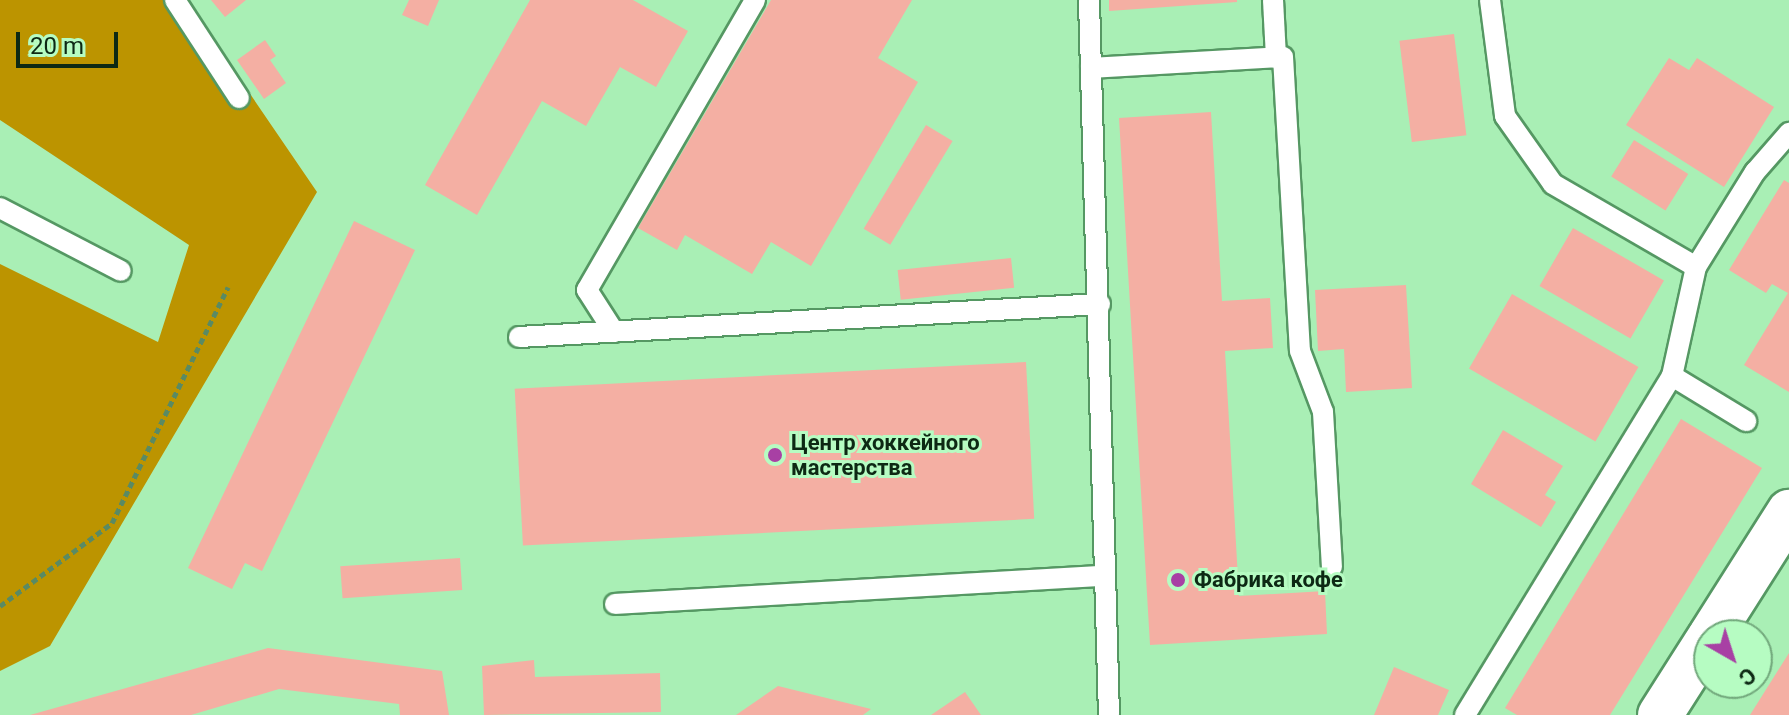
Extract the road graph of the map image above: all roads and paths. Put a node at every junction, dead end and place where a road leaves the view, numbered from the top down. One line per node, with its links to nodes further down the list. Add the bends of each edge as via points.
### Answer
1 (175, 0): 8 (lane)
2 (755, 0): 15 (lane, via 587,290)
3 (1089, 0): 7 (lane)
4 (1273, 0): 6 (lane)
5 (1490, 0): 11 (lane, via 1505,116 1553,184)
6 (1276, 58): 7 (lane); 20 (lane, via 1283,57 1300,351 1323,412)
7 (1091, 68): 14 (lane)
8 (239, 98)
9 (1789, 133): 11 (lane, via 1755,172)
10 (0, 208): 12 (lane)
11 (1696, 267): 17 (lane)
12 (121, 271)
13 (228, 287): 23 (path, via 112,523)
14 (1100, 304): 15 (lane); 21 (lane)
15 (614, 332): 16 (lane)
16 (519, 337)
17 (1672, 376): 18 (lane); 27 (lane)
18 (1746, 421)
19 (1789, 512): 24 (street)
20 (1332, 567)
21 (1102, 576): 22 (lane); 26 (lane)
22 (615, 604)
23 (0, 606)
24 (1721, 619)
25 (1693, 664): 28 (street)
26 (1109, 715)
27 (1465, 715)
28 (1660, 715)

